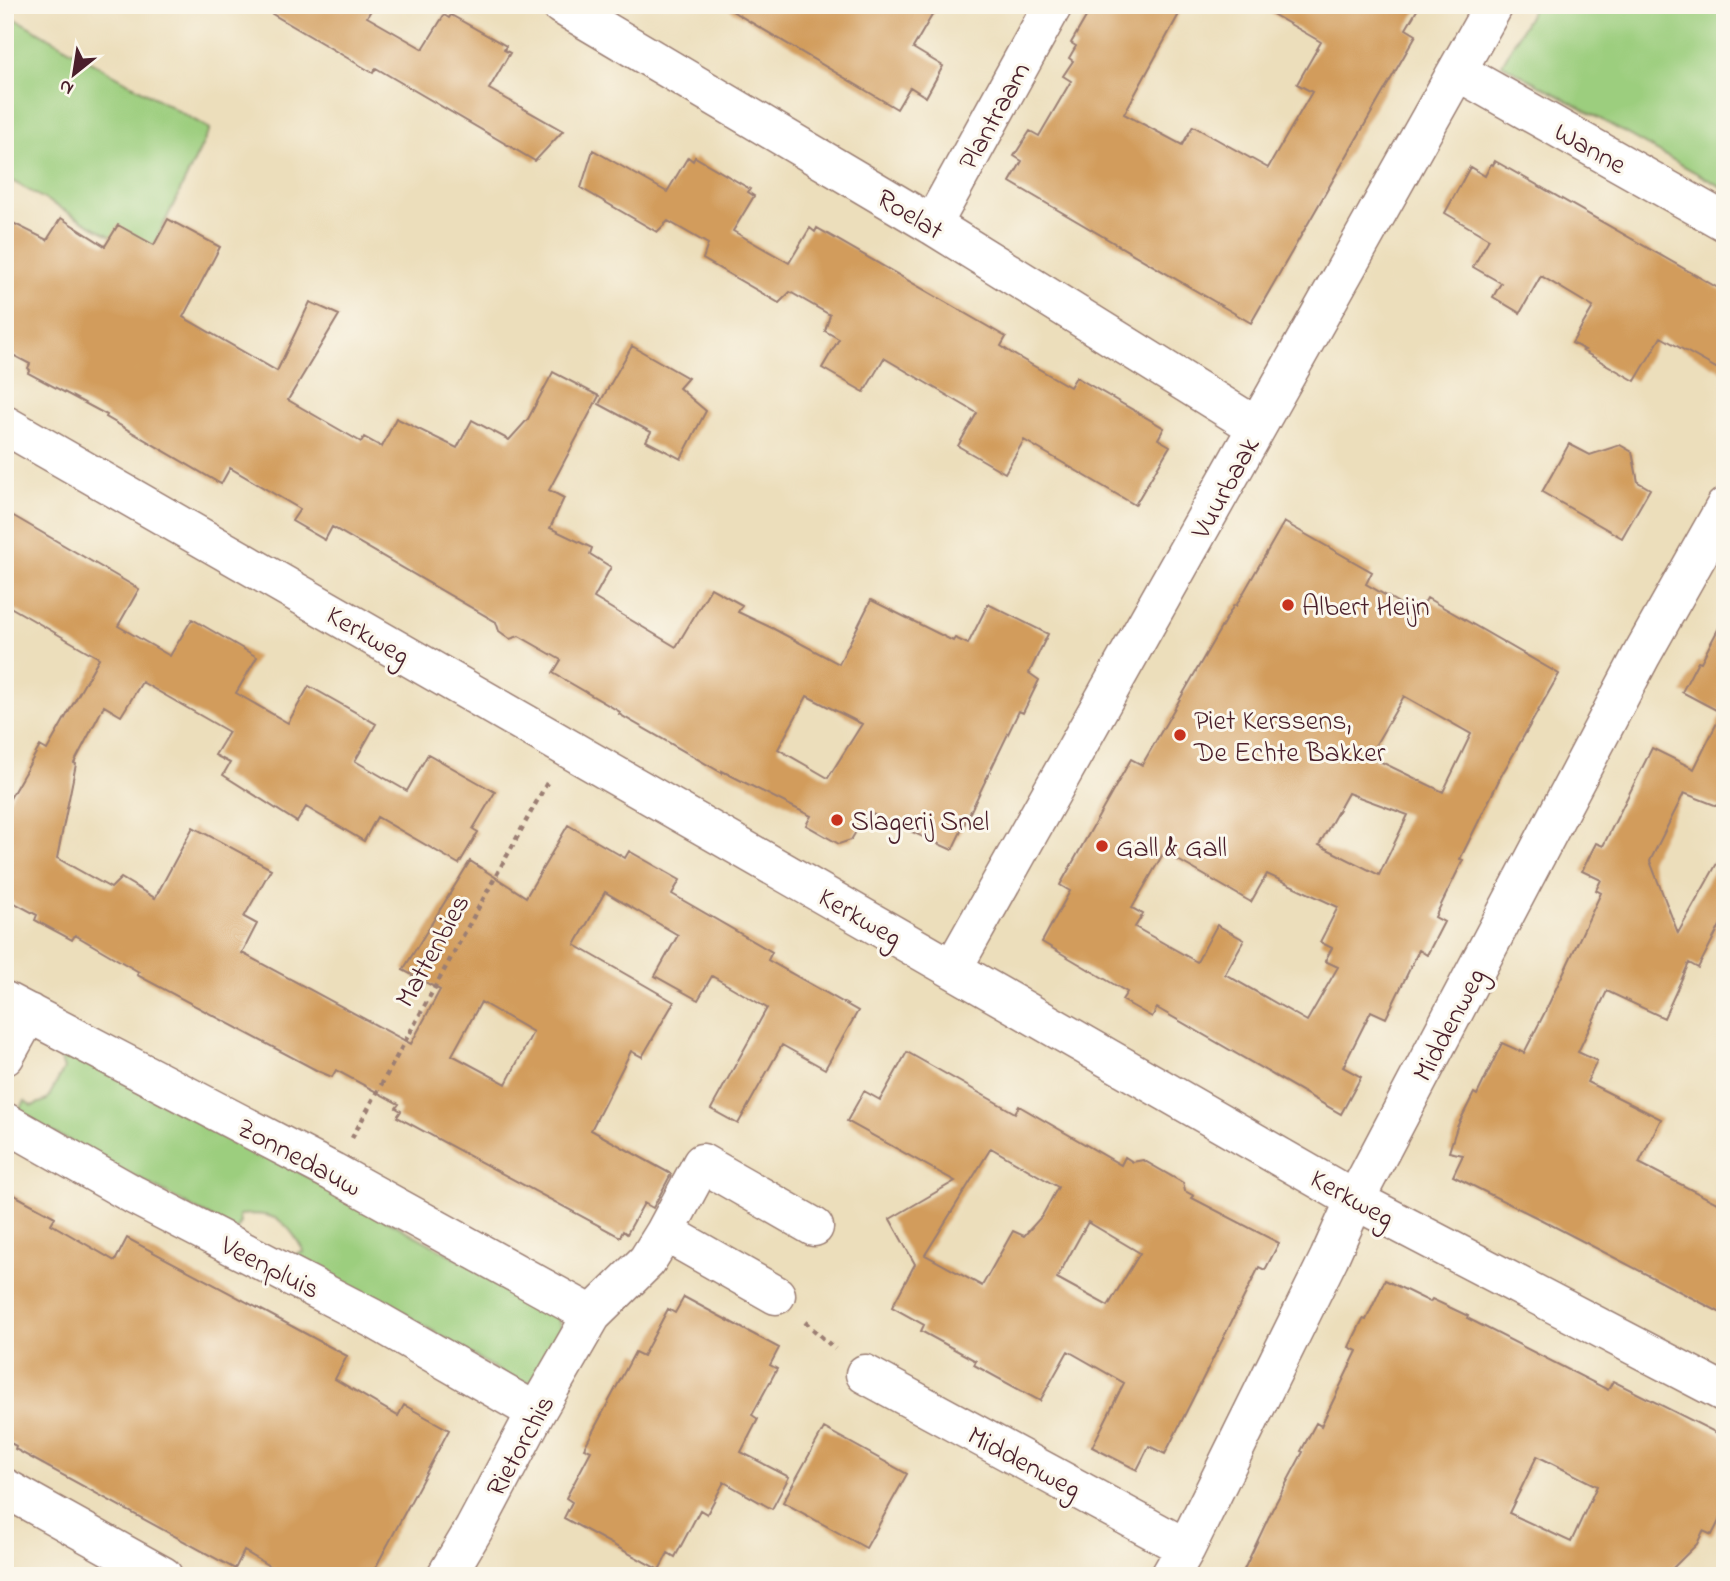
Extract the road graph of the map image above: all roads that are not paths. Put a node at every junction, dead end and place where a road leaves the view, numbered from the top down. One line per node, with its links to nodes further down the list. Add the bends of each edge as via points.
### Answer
1 (561, 5): 6 (street, Roelat)
2 (1053, 5): 6 (street, Plantraam)
3 (1494, 5): 4 (street, Vuurbaak)
4 (1457, 72): 5 (street, Wanne); 8 (street, Vuurbaak)
5 (1725, 222)
6 (932, 225): 8 (street, Roelat)
7 (5, 425): 10 (street, Kerkweg)
8 (1257, 427): 10 (street, Vuurbaak)
9 (1725, 507): 14 (street, Middenweg, via 1634,668)
10 (953, 968): 14 (street, Kerkweg)
11 (17, 1007): 12 (street); 18 (street, Zonnedauw, via 333,1172)
12 (5, 1056)
13 (5, 1122): 21 (street, Veenpluis, via 134,1195 372,1318)
14 (1355, 1200): 20 (street, Kerkweg); 23 (street, Middenweg)
15 (814, 1227): 16 (street, Rietorchis, via 702,1163)
16 (665, 1232): 17 (street); 18 (street, Rietorchis, via 647,1261)
17 (776, 1295)
18 (592, 1315): 21 (street, Rietorchis)
19 (865, 1374): 23 (street, Middenweg)
20 (1725, 1393)
21 (536, 1412): 25 (street, Rietorchis)
22 (5, 1488): 24 (street)
23 (1178, 1562)
24 (163, 1576)
25 (446, 1576)

